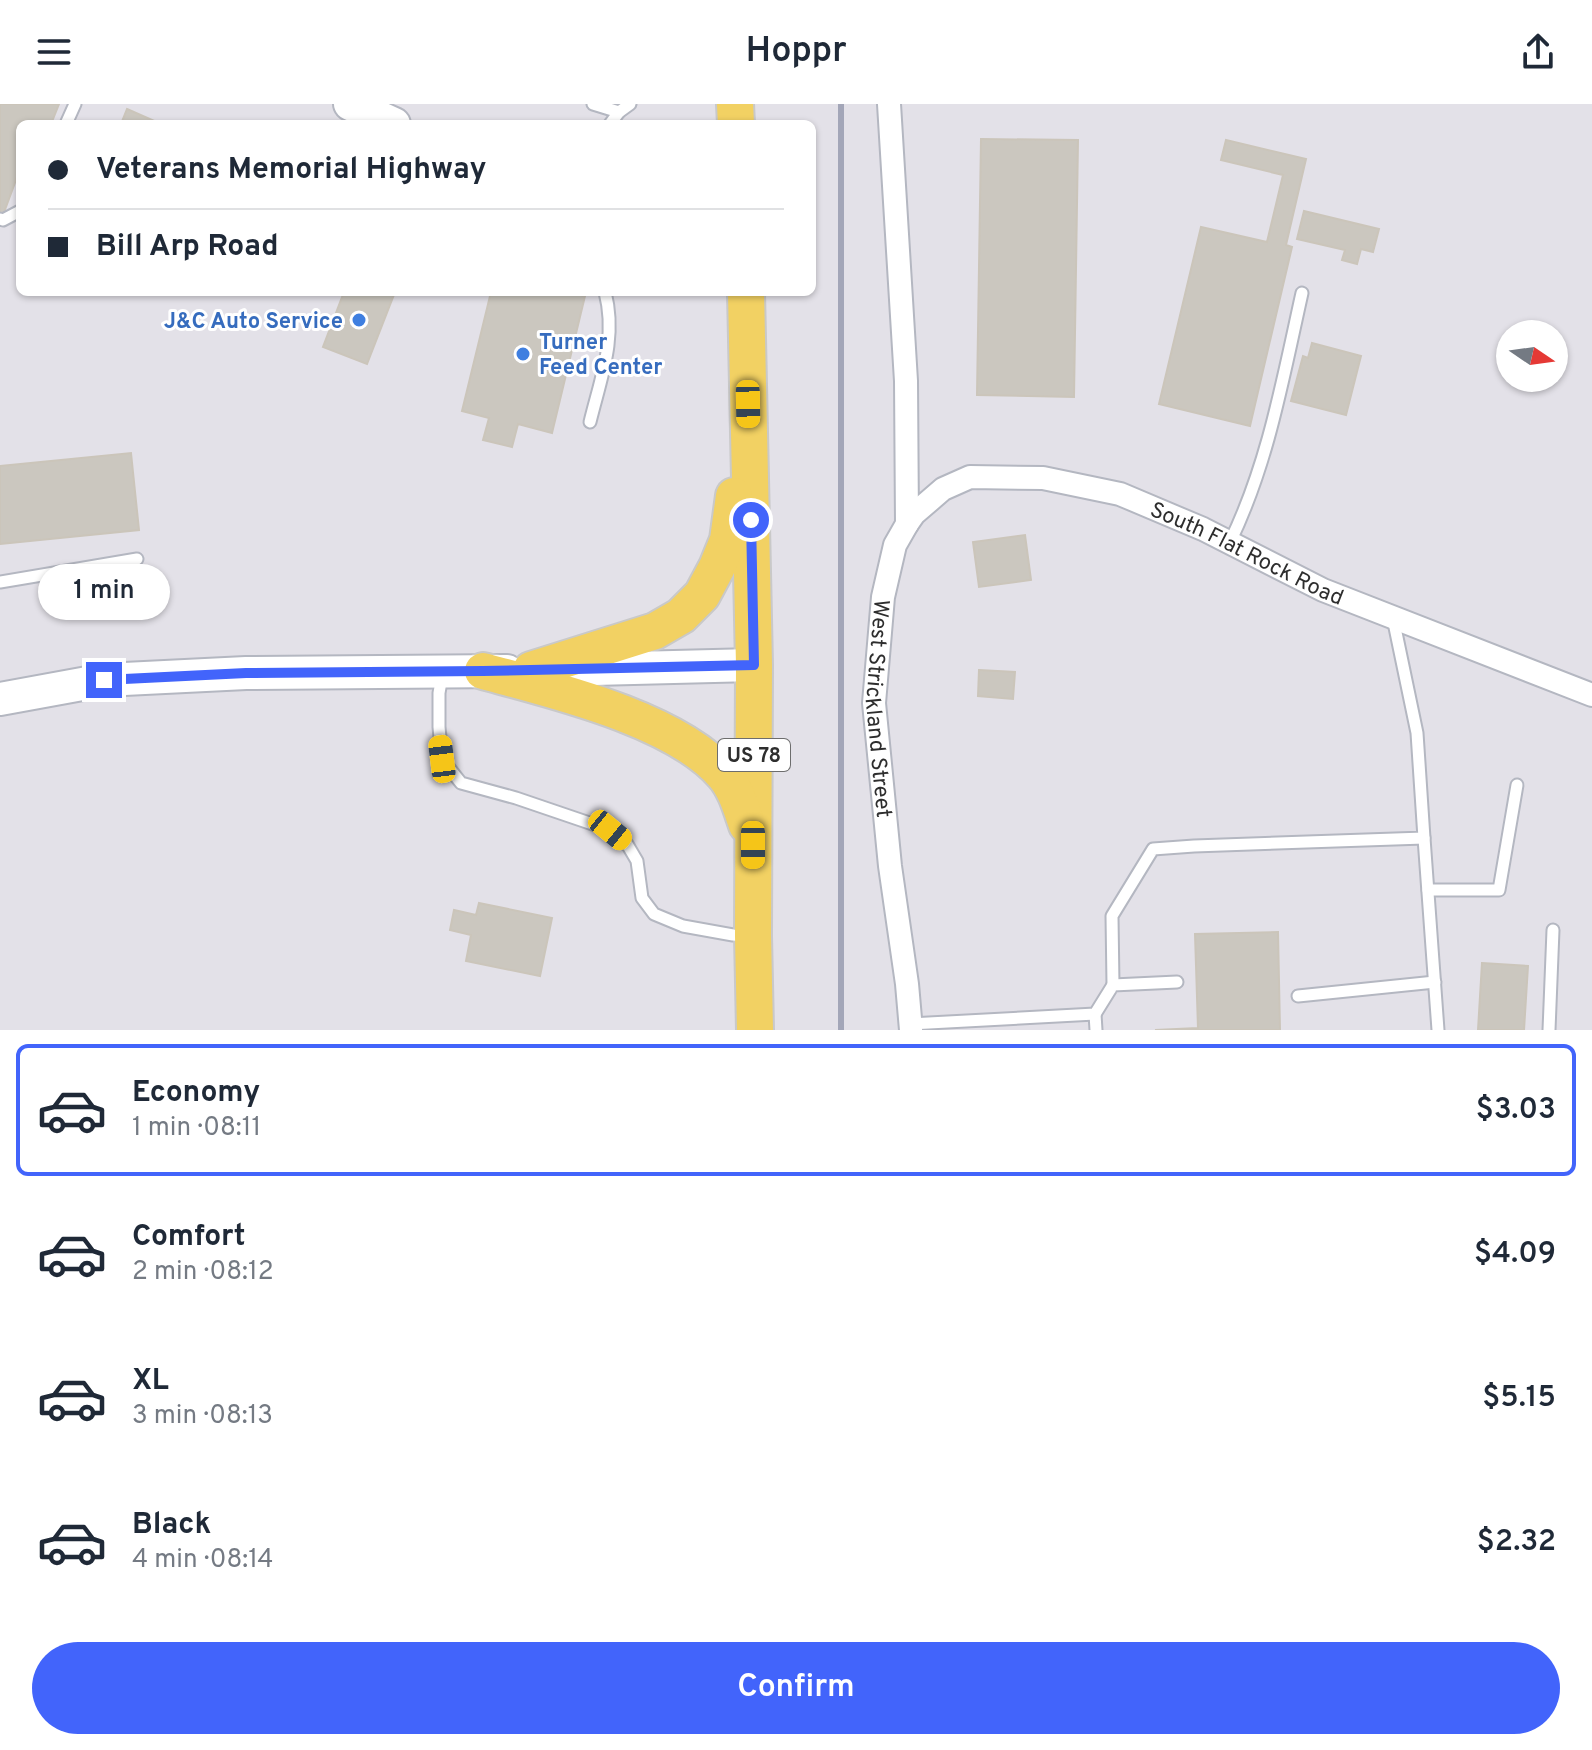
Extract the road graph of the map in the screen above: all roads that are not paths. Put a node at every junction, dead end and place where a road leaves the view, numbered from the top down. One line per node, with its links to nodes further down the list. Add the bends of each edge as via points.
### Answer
1 (593, 104): 4 (lane)
2 (630, 104): 4 (lane)
3 (889, 104): 11 (street, West Strickland Street, via 906,381)
4 (619, 112): 5 (lane)
5 (613, 120)
6 (1302, 293): 12 (lane, via 1266,449)
7 (606, 296): 10 (lane, via 610,338)
8 (746, 296): 9 (main road, US 78)
9 (748, 404): 16 (main road, US 78); 17 (main road, via 728,540 702,595 655,631)
10 (590, 422)
11 (907, 524): 12 (street, South Flat Rock Road, via 943,489 970,477 1043,478 1120,494); 33 (street, West Strickland Street, via 895,545 883,597 874,703)
12 (1230, 542): 15 (street, South Flat Rock Road, via 1323,590)
13 (137, 559): 14 (lane)
14 (0, 582)
15 (1393, 618): 20 (street, South Flat Rock Road); 23 (lane, via 1417,733)
16 (754, 665): 17 (main road); 24 (main road, US 78)
17 (531, 670): 18 (main road)
18 (483, 671): 19 (main road); 24 (main road, via 607,708 697,751 725,775)
19 (443, 672): 21 (main road, via 104,680); 27 (lane, via 442,759 461,783 610,830 637,861 642,898 654,914 683,926)
20 (1592, 695)
21 (0, 699)
22 (1517, 785): 25 (lane, via 1499,890)
23 (1424, 838): 25 (lane); 30 (lane, via 1153,849 1112,916)
24 (753, 845): 27 (main road, US 78)
25 (1428, 890): 29 (lane)
26 (1553, 930): 37 (lane)
27 (753, 936): 34 (main road, US 78)
28 (1177, 982): 30 (lane)
29 (1435, 982): 31 (lane); 36 (lane)
30 (1113, 985): 32 (lane)
31 (1298, 996)
32 (1095, 1014): 33 (lane); 35 (lane)
33 (910, 1027)
34 (755, 1030)
35 (1096, 1030)
36 (1438, 1030)
37 (1549, 1030)

